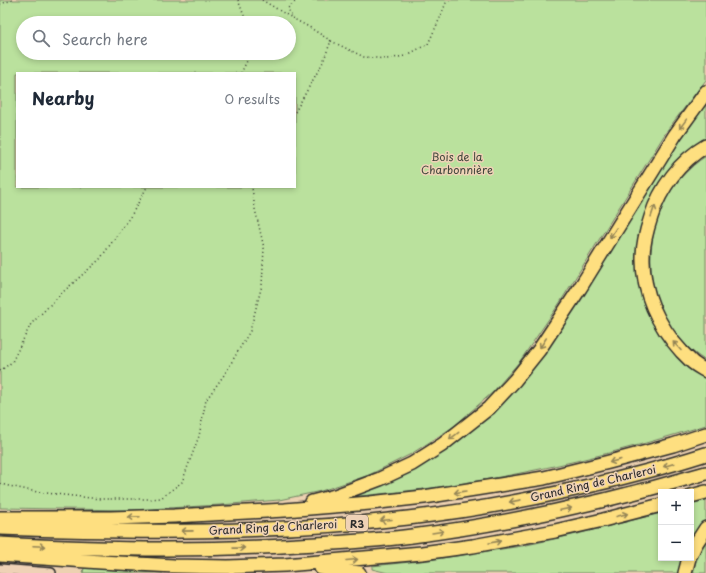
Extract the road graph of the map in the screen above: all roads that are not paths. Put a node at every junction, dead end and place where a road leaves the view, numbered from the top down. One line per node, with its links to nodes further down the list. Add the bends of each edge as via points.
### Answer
1 (706, 92): 10 (highway, one-way to 10, via 654,166 539,350 489,408 442,445 412,464 335,496)
2 (706, 146): 3 (highway, one-way to 2, via 690,361 661,324 652,306 645,281 643,255 654,207 664,187 680,166)
3 (706, 371)
4 (706, 434): 10 (highway, one-way to 10, via 674,445 544,478 424,497)
5 (706, 454): 12 (highway, Grand Ring de Charleroi / R3, one-way to 12, via 571,490 409,518 245,530 80,531)
6 (706, 473): 14 (highway, Grand Ring de Charleroi / R3, one-way to 6, via 95,548 231,548 330,544 411,536 495,524 654,488)
7 (706, 492): 8 (highway)
8 (694, 495)
9 (658, 506): 18 (highway, one-way to 9, via 473,546 556,531)
10 (285, 510): 11 (highway, one-way to 11, via 111,518)
11 (0, 518)
12 (0, 528)
13 (706, 528): 15 (highway)
14 (0, 544)
15 (694, 547)
16 (0, 555): 18 (highway, via 174,566)
17 (688, 561): 22 (highway)
18 (285, 566): 21 (highway)
19 (0, 569): 20 (street)
20 (51, 573)
21 (359, 573)
22 (685, 573)

